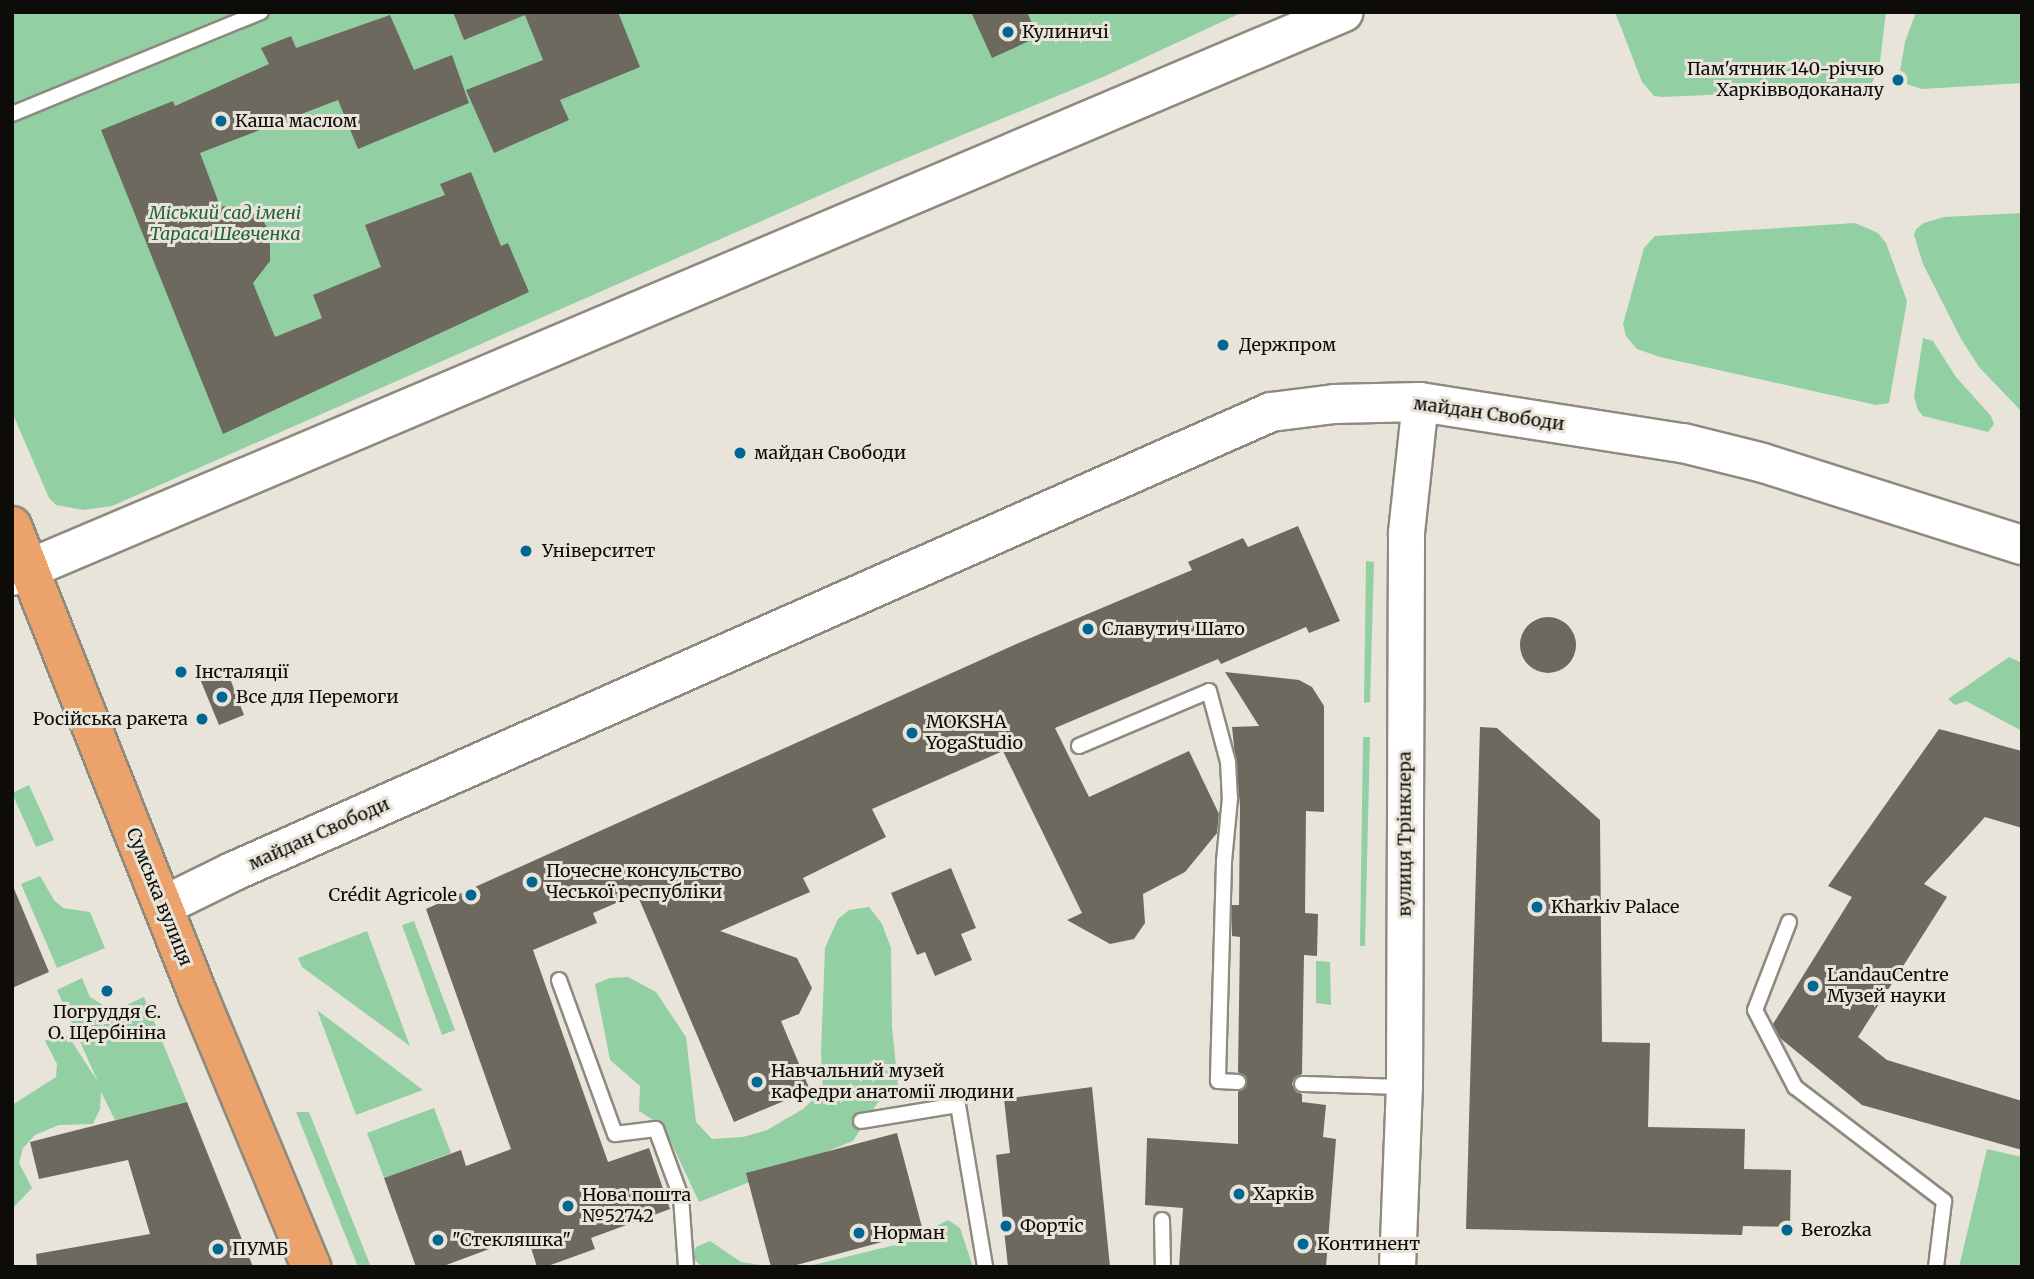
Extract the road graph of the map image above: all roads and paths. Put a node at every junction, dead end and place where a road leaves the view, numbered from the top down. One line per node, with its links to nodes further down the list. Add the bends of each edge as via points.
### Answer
1 (261, 12): 3 (lane)
2 (1344, 12): 7 (main road)
3 (12, 114)
4 (1420, 402): 6 (main road, майдан Свободи, via 1684,443 1763,463); 9 (main road, майдан Свободи, via 1334,404 1271,412); 14 (street, вулиця Трінклера, via 1406,532)
5 (12, 526): 7 (main road, Сумська вулиця)
6 (2022, 545)
7 (21, 572): 9 (main road, Сумська вулиця)
8 (1079, 746): 12 (lane, via 1209,691 1228,762 1230,798 1224,862 1219,1081)
9 (163, 906): 17 (main road, Сумська вулиця)
10 (1789, 922): 22 (lane, via 1755,1010 1795,1087 1944,1201)
11 (559, 980): 18 (lane, via 615,1134 656,1129 681,1197)
12 (1238, 1082)
13 (1302, 1084): 14 (lane)
14 (1404, 1087): 21 (street, вулиця Трінклера)
15 (861, 1121): 19 (lane, via 958,1105)
16 (1162, 1220): 20 (lane)
17 (310, 1267)
18 (686, 1267)
19 (985, 1267)
20 (1163, 1267)
21 (1398, 1267)
22 (1936, 1267)

